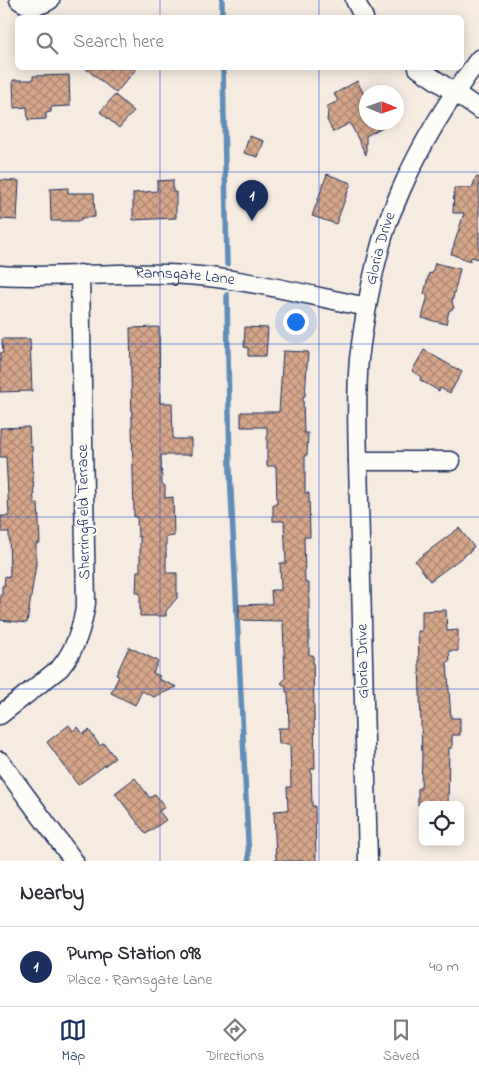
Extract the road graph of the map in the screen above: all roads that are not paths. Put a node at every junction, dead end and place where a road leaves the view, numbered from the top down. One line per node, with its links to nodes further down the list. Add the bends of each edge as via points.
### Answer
1 (19, 0): 2 (street, via 25,5 43,5)
2 (50, 0)
3 (355, 0): 4 (street)
4 (362, 15)
5 (479, 60): 7 (street, Gloria Drive)
6 (421, 70): 7 (street)
7 (454, 92): 8 (street); 11 (street, Gloria Drive, via 415,159 388,220)
8 (479, 109)
9 (80, 274): 10 (street, Ramsgate Lane); 11 (street, Ramsgate Lane, via 187,275); 14 (street, Sherringfield Terrace, via 86,603 83,623 67,660 60,668)
10 (0, 275)
11 (367, 307): 12 (street, Gloria Drive, via 359,360)
12 (358, 461): 13 (street); 17 (street, Gloria Drive)
13 (451, 461)
14 (0, 715)
15 (0, 761): 16 (street)
16 (74, 861)
17 (368, 861)

